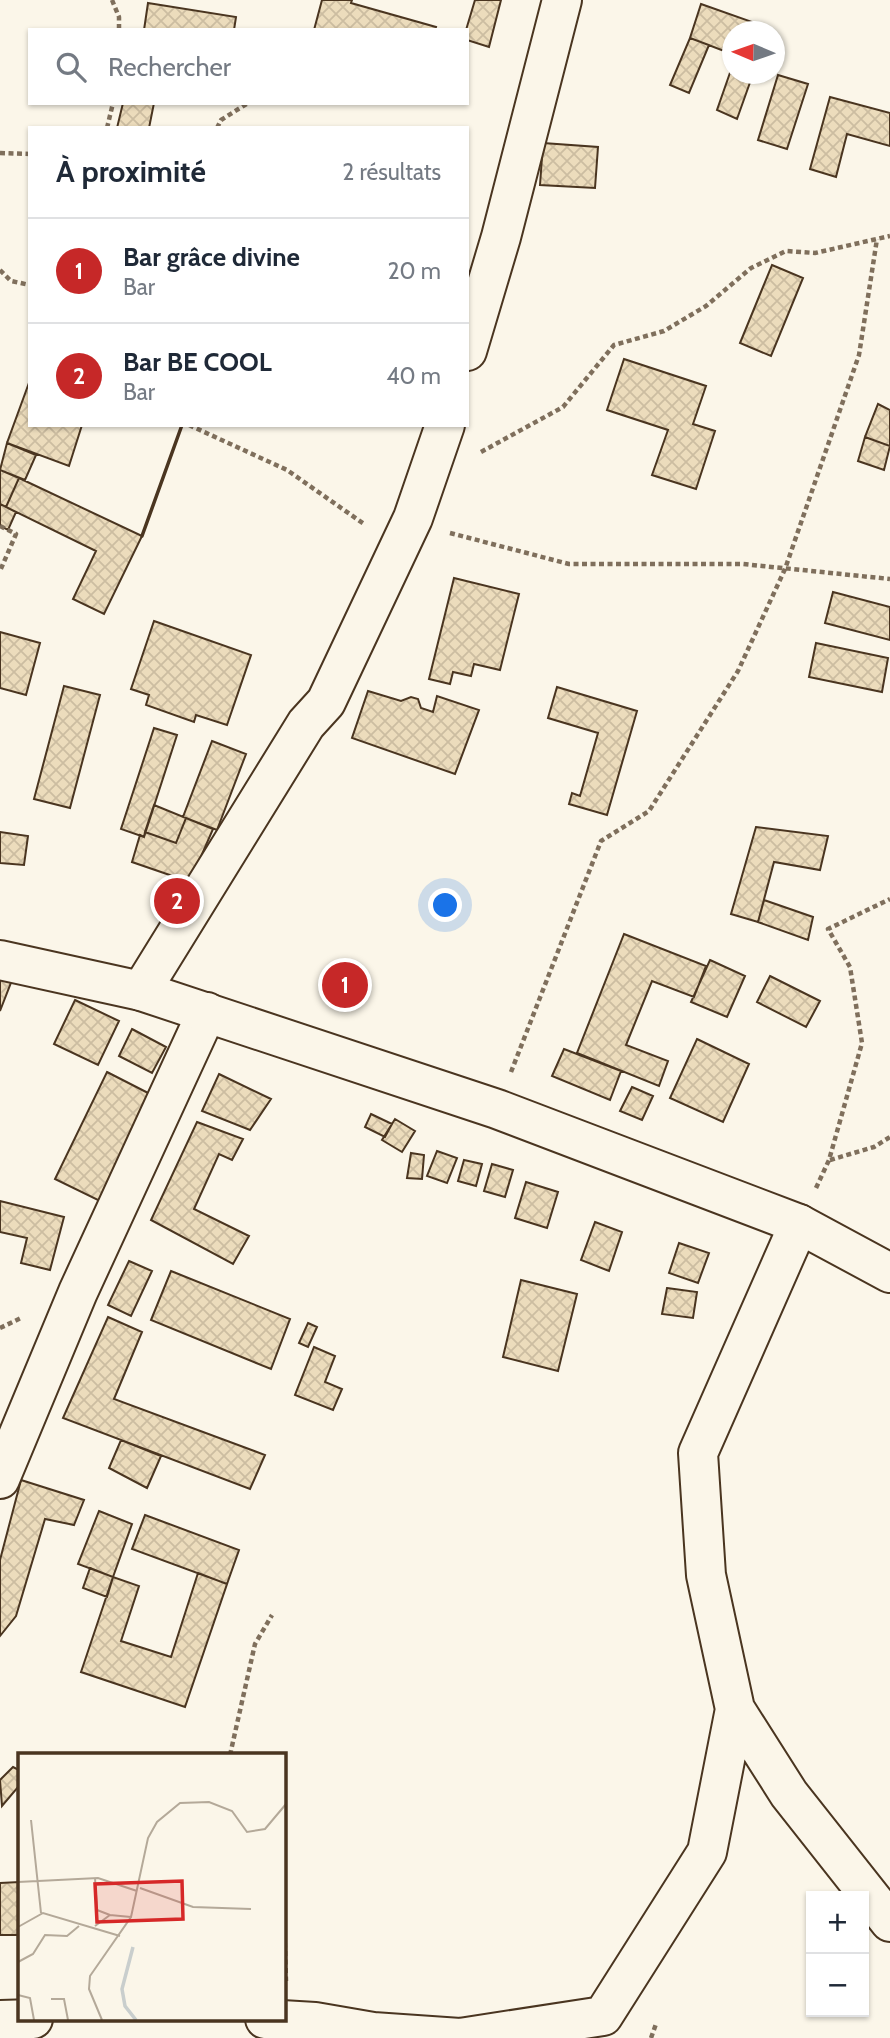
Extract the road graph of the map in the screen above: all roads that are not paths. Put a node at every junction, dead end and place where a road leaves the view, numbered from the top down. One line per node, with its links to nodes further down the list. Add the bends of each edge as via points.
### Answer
1 (562, 0): 2 (street, via 502,237)
2 (469, 344)
3 (444, 427): 5 (street, via 406,534 326,702 306,724)
4 (0, 960): 5 (street)
5 (141, 991): 6 (street)
6 (207, 1012): 7 (street, via 497,1109); 9 (street, via 78,1292)
7 (799, 1224): 8 (street); 10 (street, via 698,1454 706,1575)
8 (890, 1273)
9 (0, 1479)
10 (735, 1709): 11 (street, via 789,1794); 14 (street, via 707,1853 603,2016 460,2038)
11 (890, 1922)
12 (18, 2019): 13 (street)
13 (0, 2020)
14 (282, 2021)

